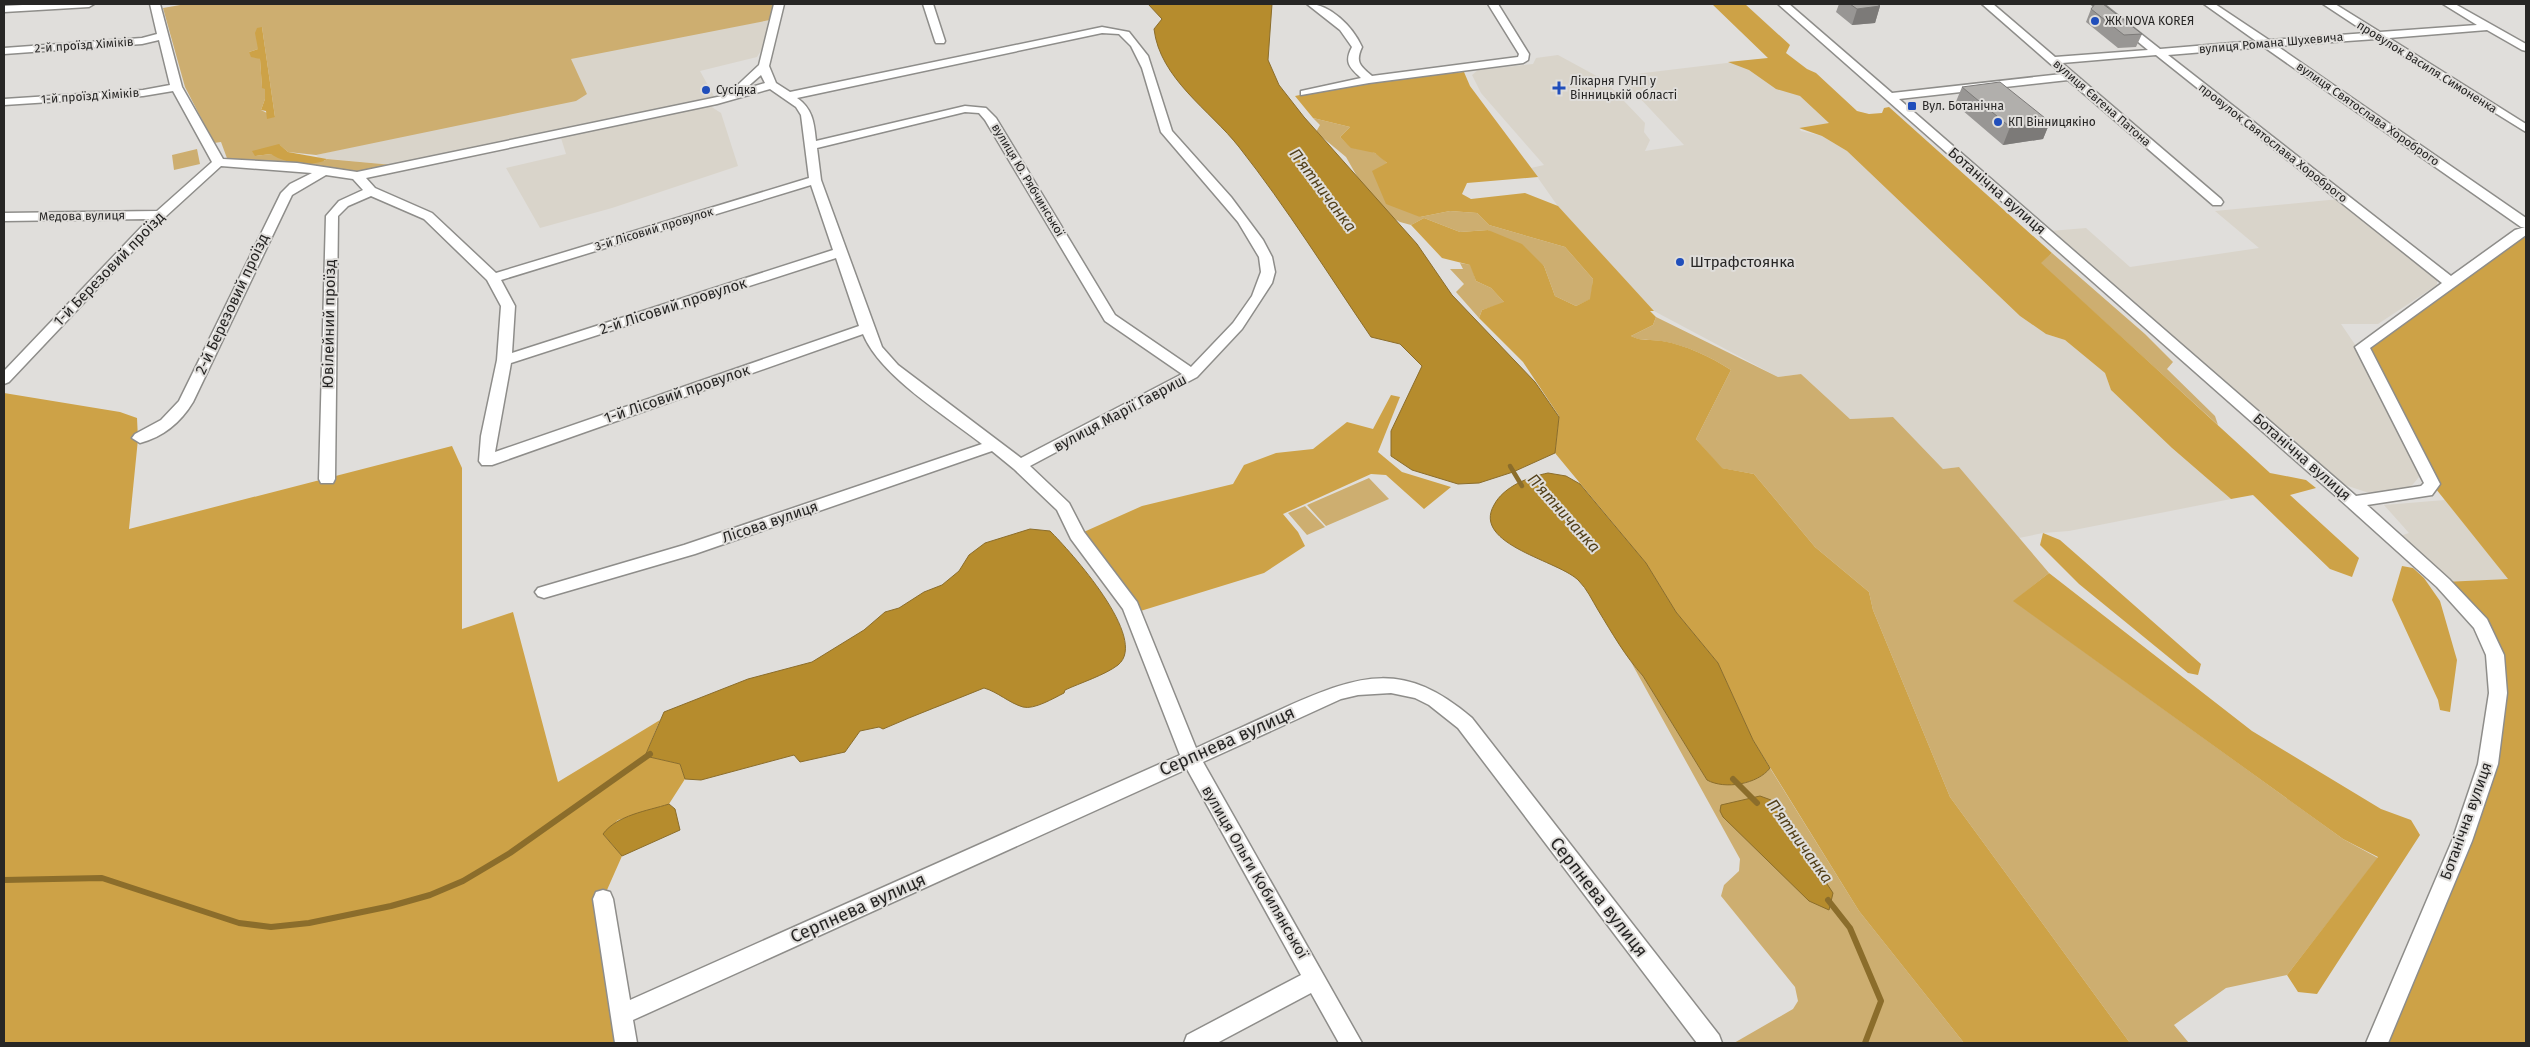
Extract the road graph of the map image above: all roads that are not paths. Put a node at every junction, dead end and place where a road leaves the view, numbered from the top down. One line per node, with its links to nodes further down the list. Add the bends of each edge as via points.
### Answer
1 (89, 4): 13 (street)
2 (155, 4): 16 (street)
3 (779, 4): 23 (street)
4 (928, 4): 22 (street)
5 (1312, 4): 25 (street, via 1354,38 1357,47 1352,57 1353,65)
6 (1493, 4): 25 (street, via 1524,54 1523,60)
7 (1783, 4): 30 (street, Ботанічна вулиця)
8 (1987, 4): 21 (street, вулиця Євгена Патона)
9 (2097, 4): 20 (street, провулок Святослава Хороброго)
10 (2209, 4): 17 (street, вулиця Святослава Хороброго)
11 (2328, 4): 15 (street, провулок Василя Симоненка)
12 (2448, 4): 14 (street)
13 (4, 9)
14 (2489, 27): 15 (street, вулиця Романа Шухевича); 18 (street)
15 (2376, 35): 17 (street, вулиця Романа Шухевича); 33 (street, провулок Василя Симоненка)
16 (164, 36): 19 (street, 2-й проїзд Хіміків, via 142,41); 27 (street)
17 (2266, 44): 20 (street, вулиця Романа Шухевича); 43 (street, вулиця Святослава Хороброго)
18 (2526, 48)
19 (4, 50)
20 (2159, 52): 21 (street, вулиця Романа Шухевича); 47 (street, провулок Святослава Хороброго)
21 (2053, 60): 24 (street, вулиця Євгена Патона)
22 (946, 63): 29 (street); 50 (street, вулиця Марії Гавриш, via 1102,30 1127,35 1136,46 1155,89 1159,114 1167,132 1249,226 1269,271 1264,289 1214,355)
23 (764, 66): 26 (street, via 766,78); 31 (street)
24 (2072, 76): 30 (street); 40 (street, вулиця Євгена Патона)
25 (1369, 80): 28 (street)
26 (772, 85): 29 (street, вулиця Ольги Кобилянської); 31 (street)
27 (176, 87): 32 (street, 1-й проїзд Хіміків, via 143,93); 35 (street)
28 (1305, 93)
29 (789, 96): 34 (street, вулиця Ольги Кобилянської, via 807,115)
30 (1890, 97): 57 (street, Ботанічна вулиця)
31 (729, 98): 37 (street)
32 (4, 102)
33 (2526, 129)
34 (810, 146): 38 (street, вулиця Ольги Кобилянської); 50 (street, вулиця Ю. Рябчинської, via 965,110 982,110 990,118 1110,318)
35 (219, 162): 36 (street); 41 (street, 1-й Березовий проїзд)
36 (325, 171): 37 (street); 52 (street, 2-й Березовий проїзд, via 287,193 186,402 177,416 152,434)
37 (357, 176): 39 (street)
38 (815, 180): 45 (street, вулиця Ольги Кобилянської); 46 (street, 3-й Лісовий провулок)
39 (371, 191): 46 (street, via 428,216); 56 (street, Ювілейний проїзд, via 340,205 332,216)
40 (2217, 202)
41 (160, 215): 42 (street, Медова вулиця); 51 (street, 1-й Березовий проїзд)
42 (4, 218)
43 (2526, 224)
44 (2526, 231): 47 (street)
45 (841, 252): 48 (street, вулиця Ольги Кобилянської); 49 (street, 2-й Лісовий провулок)
46 (494, 278): 49 (street, via 508,306)
47 (2450, 282): 57 (street, via 2362,347 2432,484 2426,492)
48 (867, 328): 53 (street, вулиця Ольги Кобилянської, via 876,349 893,368); 54 (street, 1-й Лісовий провулок)
49 (504, 360): 54 (street)
50 (1192, 374): 55 (street, вулиця Марії Гавриш)
51 (4, 379)
52 (140, 438)
53 (994, 445): 55 (street, вулиця Ольги Кобилянської); 58 (street, Лісова вулиця, via 689,550)
54 (487, 461)
55 (1020, 465): 59 (street, вулиця Ольги Кобилянської, via 1063,507 1077,535 1134,613)
56 (327, 479)
57 (2353, 502): 67 (street, Ботанічна вулиця, via 2443,582 2481,624 2495,655 2498,694 2488,764 2462,842)
58 (544, 592)
59 (1190, 758): 61 (street, вулиця Ольги Кобилянської); 62 (street, Серпнева вулиця); 66 (street, Серпнева вулиця, via 1338,692 1365,685 1392,685 1426,694 1446,705 1465,722)
60 (602, 899): 62 (street)
61 (1316, 979): 64 (street); 65 (street, вулиця Ольги Кобилянської)
62 (621, 1015): 63 (street)
63 (626, 1043)
64 (1195, 1043)
65 (1351, 1043)
66 (1711, 1043)
67 (2377, 1043)

